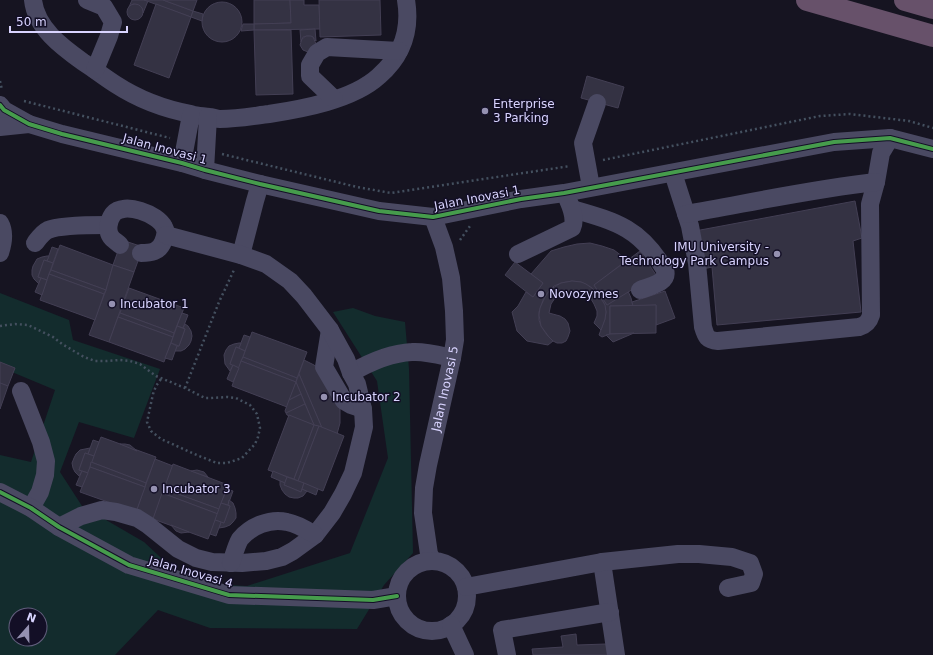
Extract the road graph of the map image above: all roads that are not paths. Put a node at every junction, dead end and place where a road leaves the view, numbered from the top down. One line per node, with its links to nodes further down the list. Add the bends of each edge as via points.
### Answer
1 (33, 0): 9 (street, via 39,19 47,31)
2 (87, 0): 9 (street, via 104,7 113,22)
3 (406, 0): 8 (street, via 406,31)
4 (807, 0): 7 (highway)
5 (905, 0): 6 (highway)
6 (933, 8)
7 (933, 36)
8 (399, 51): 10 (street, via 388,68 378,77 356,91); 10 (street, via 327,47 317,53 310,65 310,76)
9 (95, 70): 13 (street, via 114,84 150,103)
10 (334, 99): 13 (street, via 287,111 252,116 218,119)
11 (2, 100): 14 (street, via 4,110)
12 (597, 103): 23 (street, via 583,144)
13 (199, 116): 18 (street, via 186,142); 19 (street, via 206,151)
14 (29, 124): 15 (street); 18 (street, Jalan Inovasi 1)
15 (0, 127)
16 (890, 138): 17 (street, Jalan Inovasi 1); 20 (street, Jalan Inovasi 1, via 834,142); 21 (street, via 881,153)
17 (933, 148)
18 (182, 163): 19 (street, Jalan Inovasi 1)
19 (205, 170): 22 (street, Jalan Inovasi 1)
20 (673, 173): 23 (street, Jalan Inovasi 1); 26 (street)
21 (876, 182): 26 (street); 26 (street, via 870,204 871,315 865,325 858,327 711,340 703,327 696,263)
22 (260, 184): 27 (street, Jalan Inovasi 1, via 379,211); 36 (street)
23 (591, 187): 24 (street, Jalan Inovasi 1)
24 (564, 193): 25 (street); 27 (street, Jalan Inovasi 1)
25 (572, 209): 35 (street, via 572,228); 37 (street, via 624,226 649,247 665,270 666,278)
26 (686, 214)
27 (433, 217): 39 (street, Jalan Inovasi 5, via 444,247 451,278 455,340)
28 (0, 223): 34 (street, via 3,240)
29 (108, 225): 30 (street, via 114,213 122,209 143,211 160,221); 31 (street, via 50,229); 32 (street, via 110,236)
30 (166, 235): 33 (street, via 158,250 151,253); 36 (street)
31 (35, 243)
32 (120, 245)
33 (141, 252)
34 (0, 253)
35 (518, 254)
36 (241, 255): 38 (street, via 266,264 290,281)
37 (640, 290)
38 (330, 330): 40 (street, via 346,358); 42 (street, via 324,367 344,401)
39 (452, 358): 40 (street, via 426,352 412,352 379,359); 48 (street, Jalan Inovasi 5, via 424,488 423,513 429,554)
40 (351, 373): 42 (street, via 357,384)
41 (21, 391): 44 (street, via 46,461 40,492)
42 (363, 409): 46 (street, via 364,427 353,473 332,513)
43 (0, 492): 44 (street, Jalan Inovasi 4)
44 (31, 508): 45 (street, Jalan Inovasi 4)
45 (59, 527): 47 (street, via 81,516 102,510 116,512 136,518 178,549); 51 (street, Jalan Inovasi 4, via 129,565)
46 (315, 535): 50 (street, via 282,557 266,561); 50 (street, via 307,529 287,522 273,521 261,524 240,540 234,551)
47 (196, 558): 50 (street); 51 (street)
48 (433, 561): 52 (street, via 450,566 462,578); 54 (street, via 422,563 404,575 398,586)
49 (602, 562): 52 (street); 53 (street, via 699,554 750,563 754,574 751,583); 55 (street)
50 (232, 563)
51 (189, 583): 54 (street, Jalan Inovasi 4, via 229,595 373,600)
52 (466, 587): 56 (street, via 467,596 463,613)
53 (728, 588)
54 (397, 596): 56 (street, via 398,607 404,617 421,630 443,630)
55 (610, 612): 58 (street, via 502,630); 59 (street)
56 (451, 625): 57 (street)
57 (465, 655)
58 (507, 655)
59 (616, 655)

